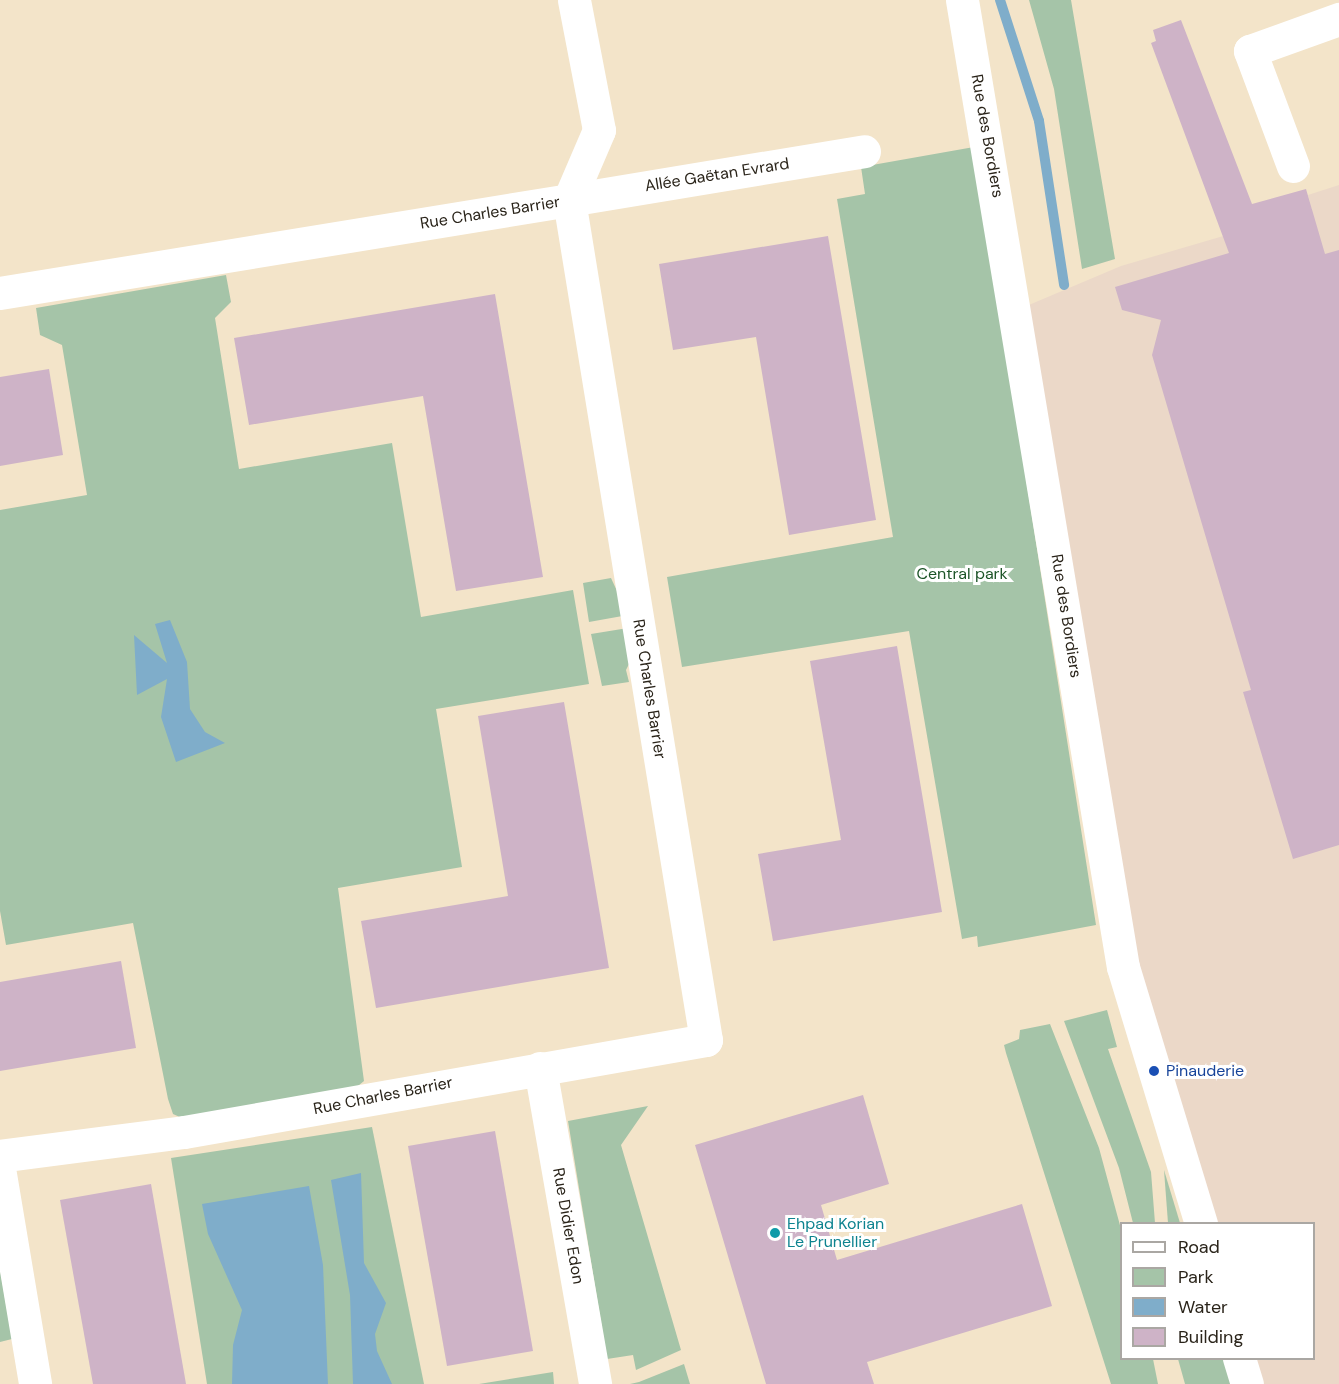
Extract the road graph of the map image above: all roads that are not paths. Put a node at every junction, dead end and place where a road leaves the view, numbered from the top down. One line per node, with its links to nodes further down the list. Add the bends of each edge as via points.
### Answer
1 (574, 0): 6 (street, via 598,130)
2 (962, 0): 11 (street, Rue des Bordiers, via 1124,967)
3 (1339, 19): 5 (street, via 1250,51)
4 (864, 151): 6 (street, Allée Gaëtan Evrard)
5 (1293, 166)
6 (569, 200): 7 (street, Rue Charles Barrier); 8 (street, Rue Charles Barrier, via 706,1040)
7 (0, 292)
8 (540, 1068): 9 (street, Rue Charles Barrier, via 184,1132); 14 (street, Rue Didier Edon)
9 (0, 1156)
10 (0, 1174): 13 (street)
11 (1200, 1222)
12 (1239, 1360): 15 (street)
13 (35, 1384)
14 (595, 1384)
15 (1247, 1384)

